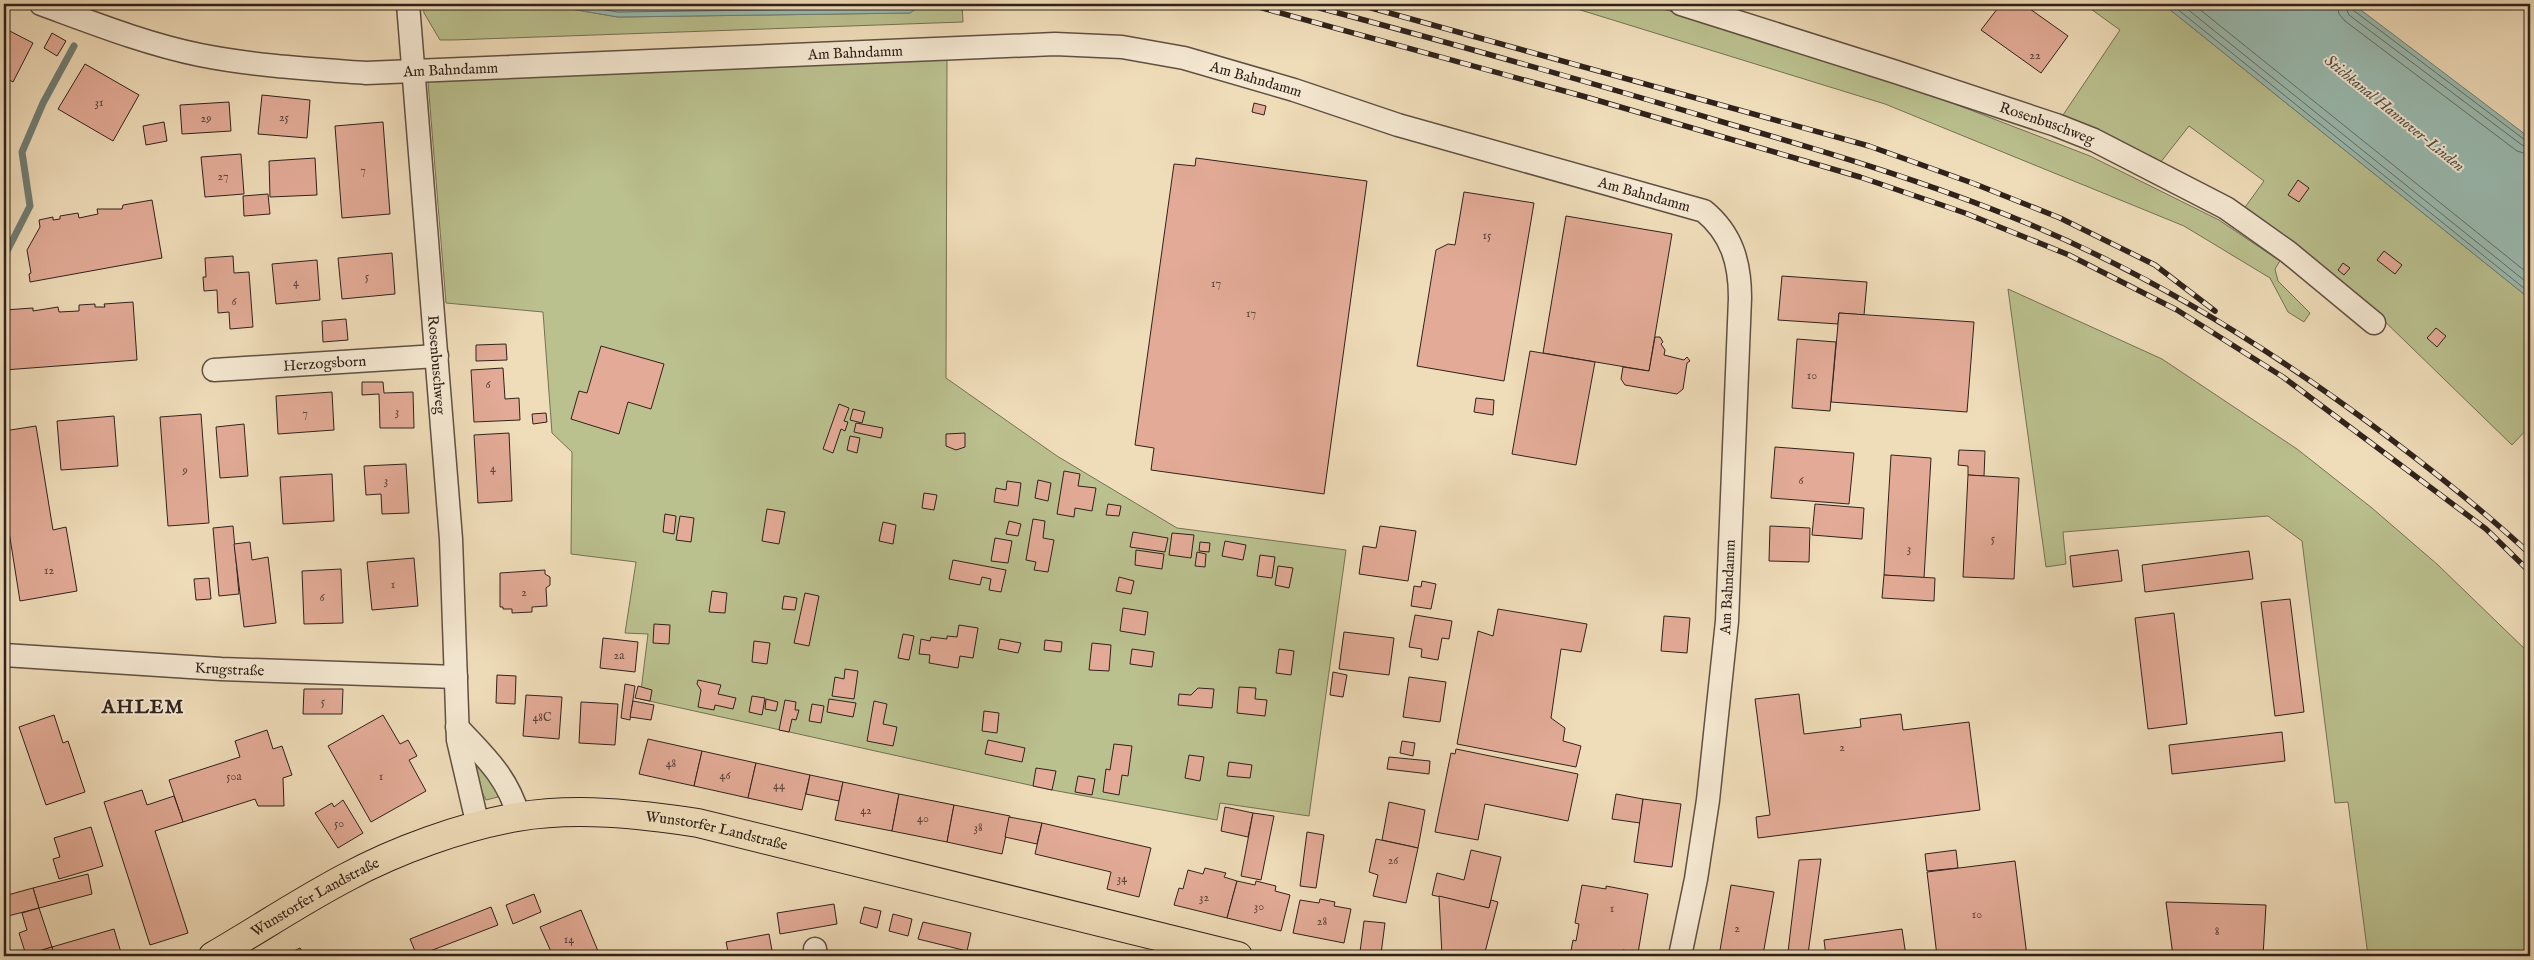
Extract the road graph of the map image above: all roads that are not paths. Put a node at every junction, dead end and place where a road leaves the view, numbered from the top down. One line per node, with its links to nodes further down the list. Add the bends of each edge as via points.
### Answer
1 (42, 4): 4 (street, Am Bahndamm, via 118,32 200,54 289,68 366,72)
2 (408, 4): 4 (street, Rosenbuschweg)
3 (1681, 4): 5 (street, Rosenbuschweg, via 1896,72 2094,140 2226,208 2288,252)
4 (413, 70): 6 (street, Rosenbuschweg); 15 (street, Am Bahndamm, via 1054,44 1122,47 1184,58 1408,127 1704,211 1715,220 1731,243 1740,274 1740,298 1727,622 1708,800)
5 (2374, 323)
6 (437, 356): 7 (street, Herzogsborn); 9 (street, Rosenbuschweg, via 451,539)
7 (214, 370)
8 (4, 655): 9 (street, Krugstraße, via 221,669)
9 (456, 677): 10 (street, Rosenbuschweg)
10 (458, 727): 11 (street, via 502,776); 12 (street, Rosenbuschweg, via 458,740)
11 (518, 817): 12 (main road, Wunstorfer Landstraße); 14 (main road, Wunstorfer Landstraße, via 617,814 698,823)
12 (478, 826): 13 (main road, Wunstorfer Landstraße, via 406,850 347,876)
13 (214, 956)
14 (1238, 956)
15 (1680, 956)

